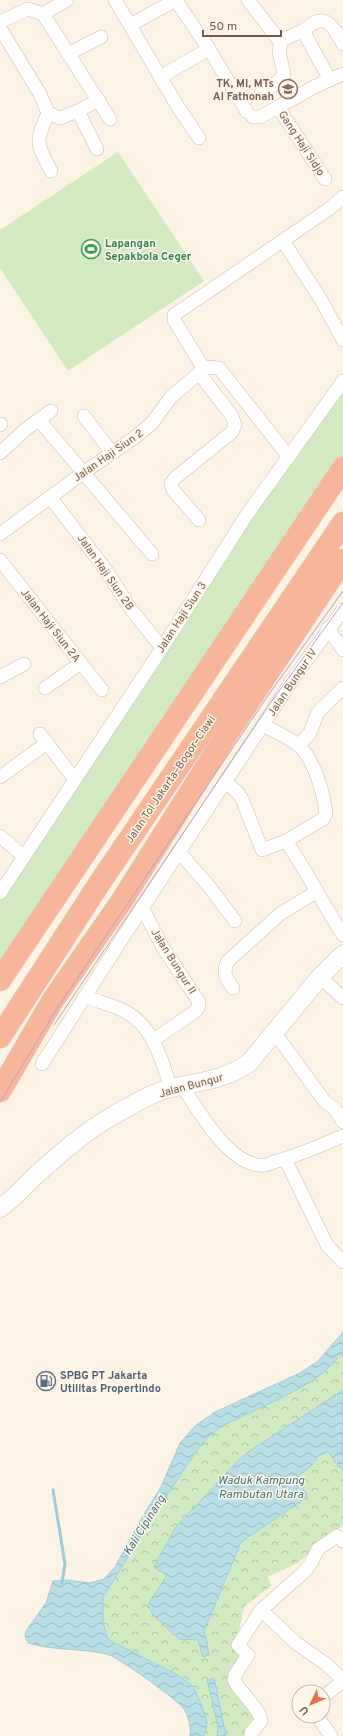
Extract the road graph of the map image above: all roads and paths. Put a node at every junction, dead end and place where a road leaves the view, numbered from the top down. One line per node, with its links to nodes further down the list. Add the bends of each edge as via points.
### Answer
1 (67, 0): 4 (street)
2 (115, 0): 6 (street)
3 (248, 0): 10 (street, via 275,37)
4 (43, 14): 5 (street, via 28,9); 13 (street)
5 (0, 22)
6 (130, 25): 12 (street, via 172,2 177,2); 15 (street)
7 (0, 28): 21 (street, via 40,94)
8 (303, 31): 10 (street); 11 (street, via 322,20 334,30); 16 (street)
9 (101, 37): 13 (street)
10 (282, 40): 17 (street, via 279,51 284,75)
11 (343, 44)
12 (209, 49): 15 (street); 19 (street, via 250,114 260,116)
13 (68, 54): 18 (street)
14 (343, 74): 16 (street, Gang Haji Sidjo)
15 (160, 77): 23 (street)
16 (330, 80): 19 (street, Gang Haji Sidjo)
17 (261, 93)
18 (99, 100): 20 (street); 22 (street)
19 (278, 107): 26 (street, Gang Haji Sidjo)
20 (78, 112): 21 (street, via 60,118); 24 (street)
21 (48, 113): 25 (street, via 38,140)
22 (110, 119)
23 (199, 138)
24 (97, 149)
25 (52, 171)
26 (325, 179)
27 (343, 197): 28 (street)
28 (283, 241): 29 (street, via 320,298); 30 (street, via 174,315 174,320)
29 (343, 340)
30 (202, 370): 36 (street, Jalan Haji Siun 2, via 171,398 152,423); 37 (street, via 219,368); 41 (street, via 232,416 235,425 232,432 170,484 172,490)
31 (343, 381): 37 (street, Jalan Haji Siun 3)
32 (50, 411): 34 (street)
33 (84, 416): 36 (street)
34 (39, 420): 35 (street); 39 (street)
35 (0, 452)
36 (112, 453): 39 (street, Jalan Haji Siun 2)
37 (288, 457): 49 (street, Jalan Haji Siun 3, via 248,513)
38 (343, 468): 66 (highway)
39 (83, 473): 40 (street, Jalan Haji Siun 2); 44 (street)
40 (50, 497): 43 (street, Jalan Haji Siun 2); 49 (street, Jalan Haji Siun 2B)
41 (199, 520)
42 (343, 523): 80 (highway, Jalan Tol Jakarta–Bogor–Ciawi, via 99,884)
43 (0, 534)
44 (152, 554)
45 (0, 560): 51 (street, Jalan Haji Siun 2A)
46 (343, 560): 84 (highway, via 229,731 121,902 53,1000)
47 (343, 610): 48 (street, Jalan Bungur IV)
48 (328, 628): 50 (street); 57 (street, Jalan Bungur IV)
49 (162, 648): 60 (street, Jalan Haji Siun 3)
50 (343, 650)
51 (81, 663): 54 (street); 56 (street, Jalan Haji Siun 2A)
52 (24, 664): 53 (street)
53 (0, 677)
54 (44, 688)
55 (343, 688): 58 (street, via 321,709 310,733)
56 (102, 690)
57 (263, 725): 58 (street, Jalan Bungur IV); 61 (street)
58 (299, 745): 63 (street, Jalan Bungur IV, via 316,772 326,814 323,819)
59 (0, 777): 60 (street, via 43,739)
60 (74, 780): 65 (street, Jalan Haji Siun 3)
61 (225, 781): 63 (street, via 242,799 262,850); 64 (street)
62 (0, 837): 65 (street)
63 (286, 841): 67 (street, via 306,870)
64 (179, 852): 69 (street); 70 (street)
65 (23, 856): 68 (street, Jalan Haji Siun 3)
66 (59, 891): 73 (highway); 75 (highway)
67 (316, 892): 71 (street); 76 (street, via 280,914 228,961 224,968 225,975)
68 (0, 893)
69 (142, 907): 77 (street); 81 (street, Jalan Bungur II, via 162,946 199,1002 193,1013)
70 (235, 921)
71 (343, 935)
72 (343, 954): 74 (street, Jalan Bungur)
73 (0, 962)
74 (320, 977): 78 (street); 79 (street, Jalan Bungur)
75 (0, 980)
76 (233, 988)
77 (85, 996): 81 (street, via 124,1010 135,1017); 82 (street)
78 (343, 998)
79 (275, 1033): 83 (street, Jalan Bungur, via 250,1063 236,1072 209,1081); 85 (street, via 325,1102 334,1108)
80 (0, 1037)
81 (153, 1040): 83 (street)
82 (42, 1064)
83 (177, 1087): 87 (street, via 227,1148 240,1159 266,1165); 88 (street, Jalan Bungur, via 157,1093 112,1116 56,1158)
84 (0, 1091)
85 (343, 1122)
86 (343, 1136): 87 (street)
87 (285, 1159): 89 (street, via 328,1245)
88 (0, 1208)
89 (340, 1253)
90 (343, 1541): 91 (street, via 337,1536 318,1549 304,1572)
91 (261, 1610): 92 (street, via 296,1643 326,1664); 95 (street, via 238,1645 248,1655 234,1680 261,1715 261,1720)
92 (343, 1681): 93 (street)
93 (331, 1691)
94 (323, 1724): 96 (street)
95 (251, 1736)
96 (331, 1736)

